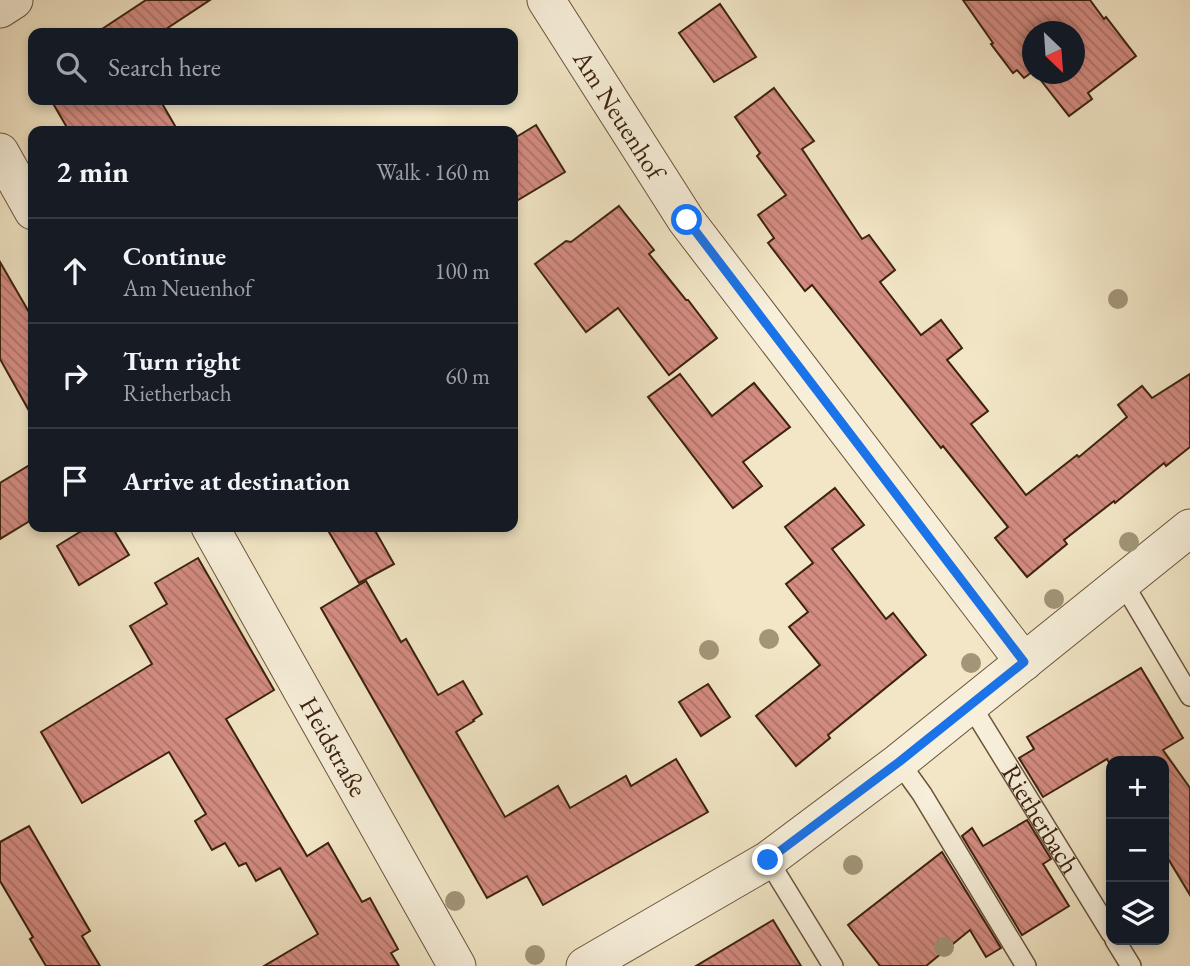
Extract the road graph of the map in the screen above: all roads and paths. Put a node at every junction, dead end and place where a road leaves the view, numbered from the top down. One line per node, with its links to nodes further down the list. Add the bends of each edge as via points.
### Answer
1 (14, 0): 3 (street)
2 (546, 0): 9 (street, Am Neuenhof, via 687,220)
3 (0, 9)
4 (0, 152): 5 (street)
5 (28, 202)
6 (1190, 528): 8 (street)
7 (213, 532): 16 (street, Heidstraße)
8 (1123, 583): 9 (street); 10 (lane)
9 (1024, 662): 11 (street)
10 (1190, 696)
11 (970, 704): 12 (street); 14 (lane, Rietherbach)
12 (899, 762): 13 (street); 19 (lane)
13 (768, 860): 17 (street); 18 (lane)
14 (1106, 925)
15 (1118, 945): 20 (lane)
16 (457, 966)
17 (585, 966)
18 (833, 966)
19 (1026, 966)
20 (1131, 966)

